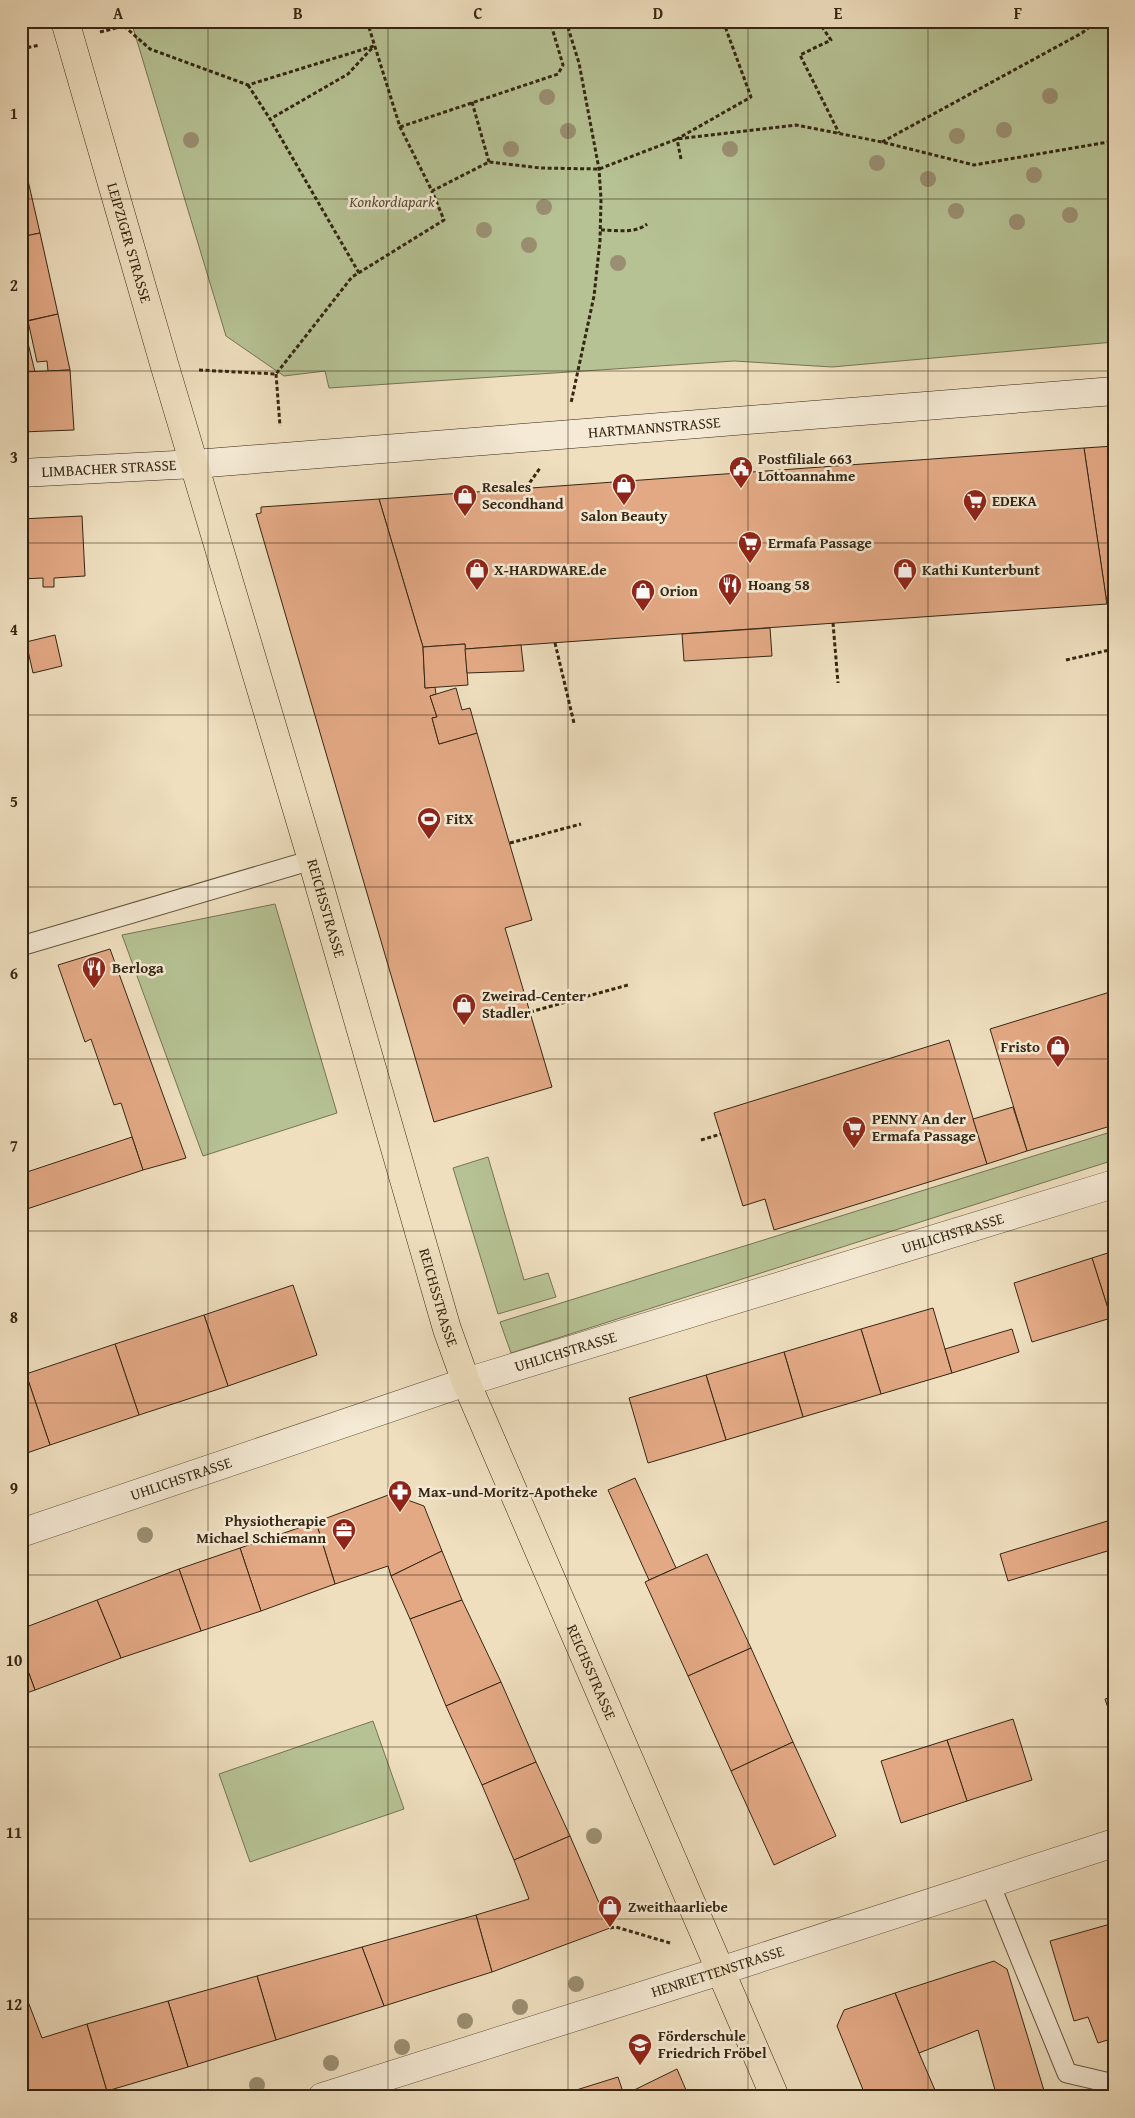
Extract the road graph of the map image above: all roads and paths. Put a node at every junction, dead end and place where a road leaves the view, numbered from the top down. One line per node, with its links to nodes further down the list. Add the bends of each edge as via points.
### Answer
1 (65, 21): 25 (main road, LEIPZIGER STRASSE)
2 (367, 21): 9 (path)
3 (550, 21): 11 (path, via 563,65 558,74)
4 (566, 21): 20 (path, via 579,63)
5 (724, 21): 15 (path, via 751,97)
6 (818, 21): 14 (path, via 830,40 800,55)
7 (1097, 21): 17 (path, via 1082,33)
8 (124, 26): 10 (path, via 150,49)
9 (375, 46): 10 (path); 12 (path, via 348,74); 13 (path)
10 (248, 85): 12 (path)
11 (472, 102): 13 (path); 19 (path)
12 (270, 119): 24 (path)
13 (400, 127): 21 (path)
14 (838, 133): 15 (path, via 796,125); 17 (path)
15 (677, 139): 18 (path); 20 (path)
16 (1114, 141): 17 (path, via 974,165)
17 (882, 142)
18 (681, 160)
19 (489, 162): 20 (path, via 540,168); 21 (path)
20 (598, 169): 23 (path)
21 (432, 191): 24 (path, via 444,220)
22 (647, 224): 23 (path, via 633,230)
23 (601, 230): 28 (path, via 594,296)
24 (359, 273): 26 (path, via 352,277)
25 (165, 367): 26 (path); 30 (main road, LEIPZIGER STRASSE)
26 (276, 374): 29 (path)
27 (1114, 391): 28 (street, HARTMANNSTRASSE)
28 (564, 434): 29 (street, HARTMANNSTRASSE)
29 (282, 457): 30 (street, HARTMANNSTRASSE)
30 (195, 464): 31 (street, LIMBACHER STRASSE); 40 (main road, REICHSSTRASSE)
31 (21, 473)
32 (833, 623): 36 (path)
33 (555, 642): 37 (path)
34 (1114, 649): 35 (path)
35 (1066, 660)
36 (838, 683)
37 (574, 724)
38 (581, 824): 39 (path)
39 (510, 843)
40 (312, 860): 41 (lane); 47 (main road, REICHSSTRASSE, via 447,1329)
41 (21, 946)
42 (628, 985): 43 (path)
43 (530, 1012)
44 (721, 1134): 45 (path)
45 (701, 1140)
46 (1114, 1184): 47 (street, UHLICHSTRASSE)
47 (466, 1382): 48 (street, UHLICHSTRASSE); 53 (main road, REICHSSTRASSE)
48 (21, 1533)
49 (1114, 1844): 50 (street, HENRIETTENSTRASSE)
50 (990, 1884): 53 (street, HENRIETTENSTRASSE); 54 (lane, via 1067,2073)
51 (610, 1928): 52 (path, via 616,1926)
52 (670, 1943)
53 (720, 1971): 55 (street, HENRIETTENSTRASSE); 56 (main road, REICHSSTRASSE)
54 (1114, 2084)
55 (322, 2097)
56 (775, 2097)

